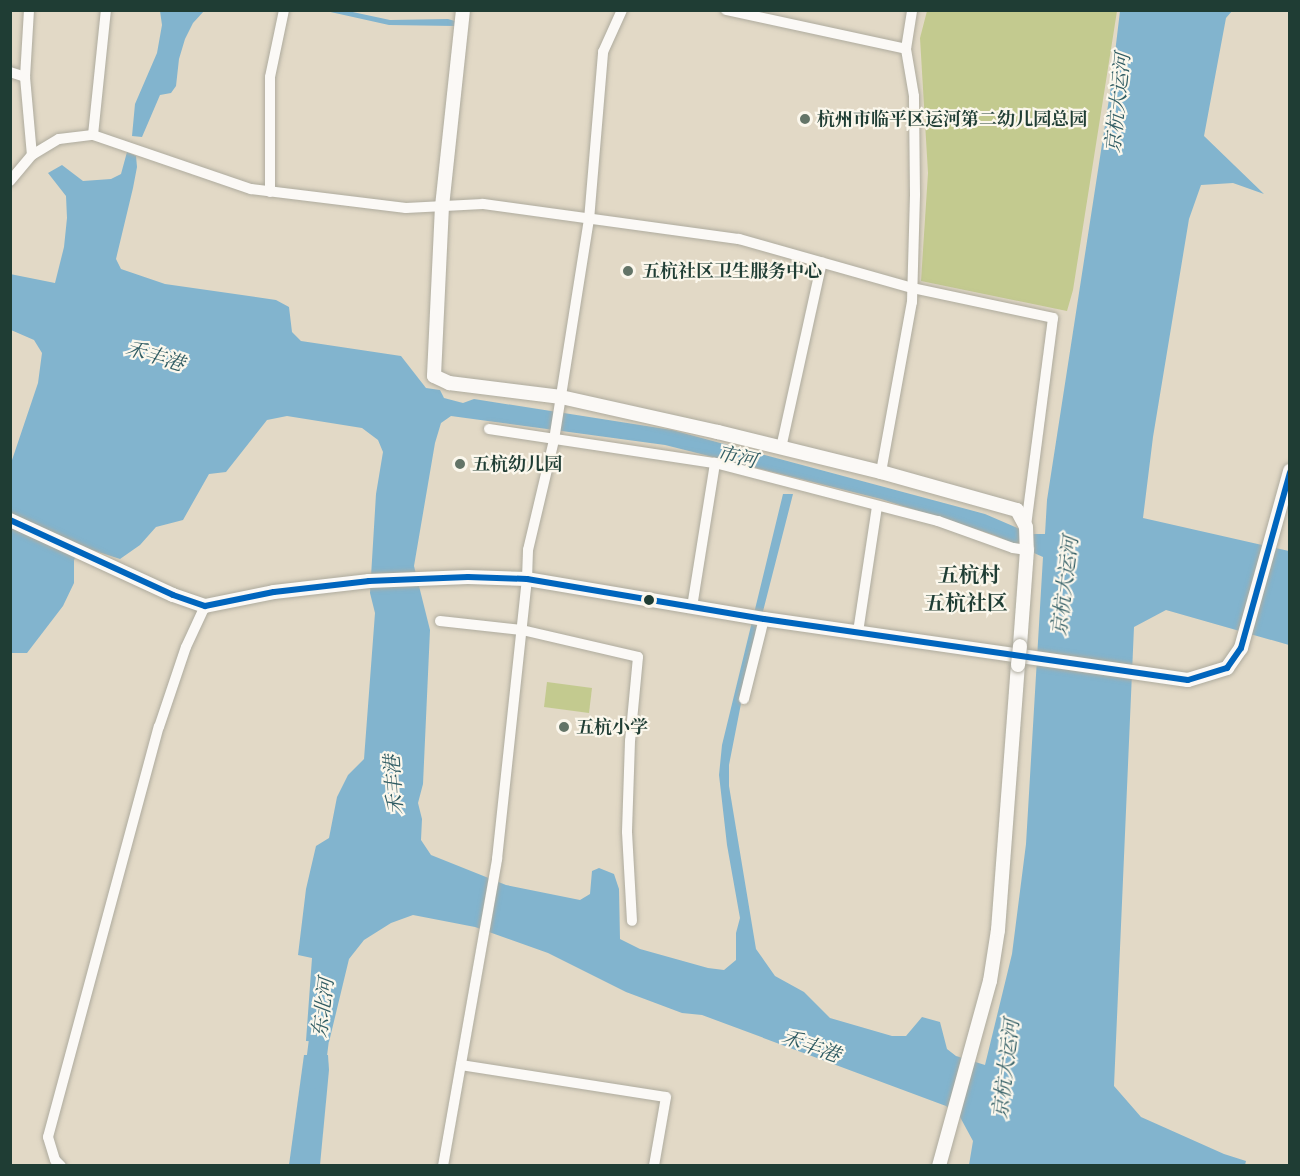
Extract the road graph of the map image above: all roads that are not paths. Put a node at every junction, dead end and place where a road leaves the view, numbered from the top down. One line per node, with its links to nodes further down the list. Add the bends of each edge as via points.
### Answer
1 (29, 10): 10 (street)
2 (106, 10): 11 (street)
3 (284, 10): 14 (street, via 270,77)
4 (463, 10): 15 (street)
5 (622, 10): 16 (street, via 603,52)
6 (726, 10): 8 (street)
7 (912, 10): 8 (street)
8 (906, 49): 18 (street, via 914,96)
9 (10, 72): 10 (street)
10 (25, 77): 12 (street)
11 (93, 135): 12 (street, via 59,139); 14 (street)
12 (33, 155): 13 (street)
13 (10, 181)
14 (270, 192): 15 (street, via 406,208)
15 (442, 206): 16 (street, via 483,204); 19 (street, via 434,376 448,383)
16 (589, 220): 17 (street, via 739,239); 19 (street)
17 (822, 262): 18 (street); 22 (street)
18 (912, 288): 25 (street); 28 (street, via 1053,318)
19 (561, 398): 21 (street); 22 (street)
20 (489, 429): 21 (street)
21 (554, 440): 23 (street); 30 (street, via 528,550)
22 (782, 447): 25 (street)
23 (715, 463): 26 (street); 32 (street)
24 (1290, 471): 36 (street, via 1246,635 1227,668 1188,680)
25 (881, 472): 28 (street, via 1017,510)
26 (876, 507): 29 (street, via 938,521); 36 (street)
27 (10, 520): 31 (street)
28 (1026, 527): 29 (street)
29 (1027, 550): 43 (street, bridge, via 998,930 990,981)
30 (527, 579): 31 (street, via 369,581 274,592); 32 (street); 35 (street)
31 (205, 606): 40 (street, via 186,647 159,727 48,1137 55,1160)
32 (692, 607): 33 (street)
33 (757, 618): 36 (street); 37 (street)
34 (440, 621): 35 (street)
35 (522, 630): 38 (street, via 638,657 627,832); 39 (street, via 494,878)
36 (858, 632)
37 (744, 699)
38 (632, 921)
39 (461, 1065): 41 (street); 42 (street, via 666,1097)
40 (61, 1166)
41 (443, 1166)
42 (654, 1166)
43 (939, 1166)

